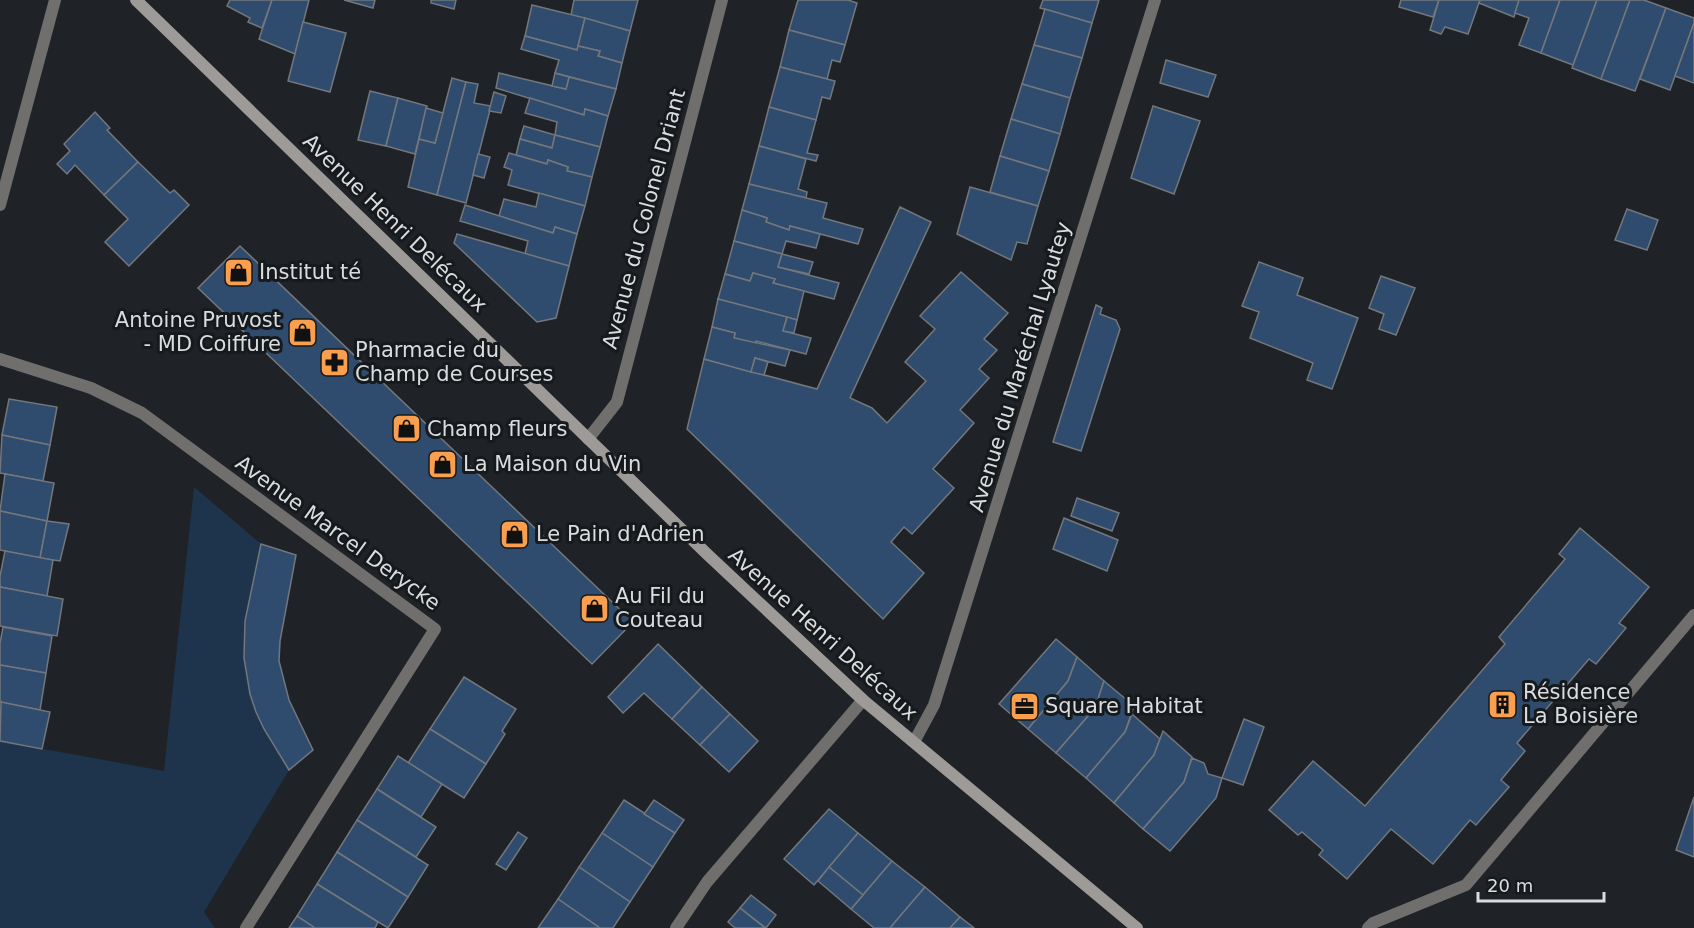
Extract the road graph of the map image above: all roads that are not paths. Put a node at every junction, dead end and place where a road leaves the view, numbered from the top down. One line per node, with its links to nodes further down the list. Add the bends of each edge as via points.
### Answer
1 (55, 0): 5 (street)
2 (136, 0): 7 (street, Avenue Henri Delécaux)
3 (722, 0): 7 (street, Avenue du Colonel Driant, via 616,402)
4 (1155, 0): 10 (street, Avenue du Maréchal Lyautey, via 934,705)
5 (0, 205)
6 (0, 359): 11 (street, Avenue Marcel Derycke, via 91,388 141,413 435,629)
7 (588, 439): 9 (street, Avenue Henri Delécaux)
8 (1694, 615): 14 (street, via 1466,885)
9 (864, 700): 10 (street, Avenue Henri Delécaux); 12 (street, via 707,882)
10 (914, 742): 13 (street, Avenue Henri Delécaux)
11 (246, 928)
12 (676, 928)
13 (1137, 928)
14 (1368, 928)

